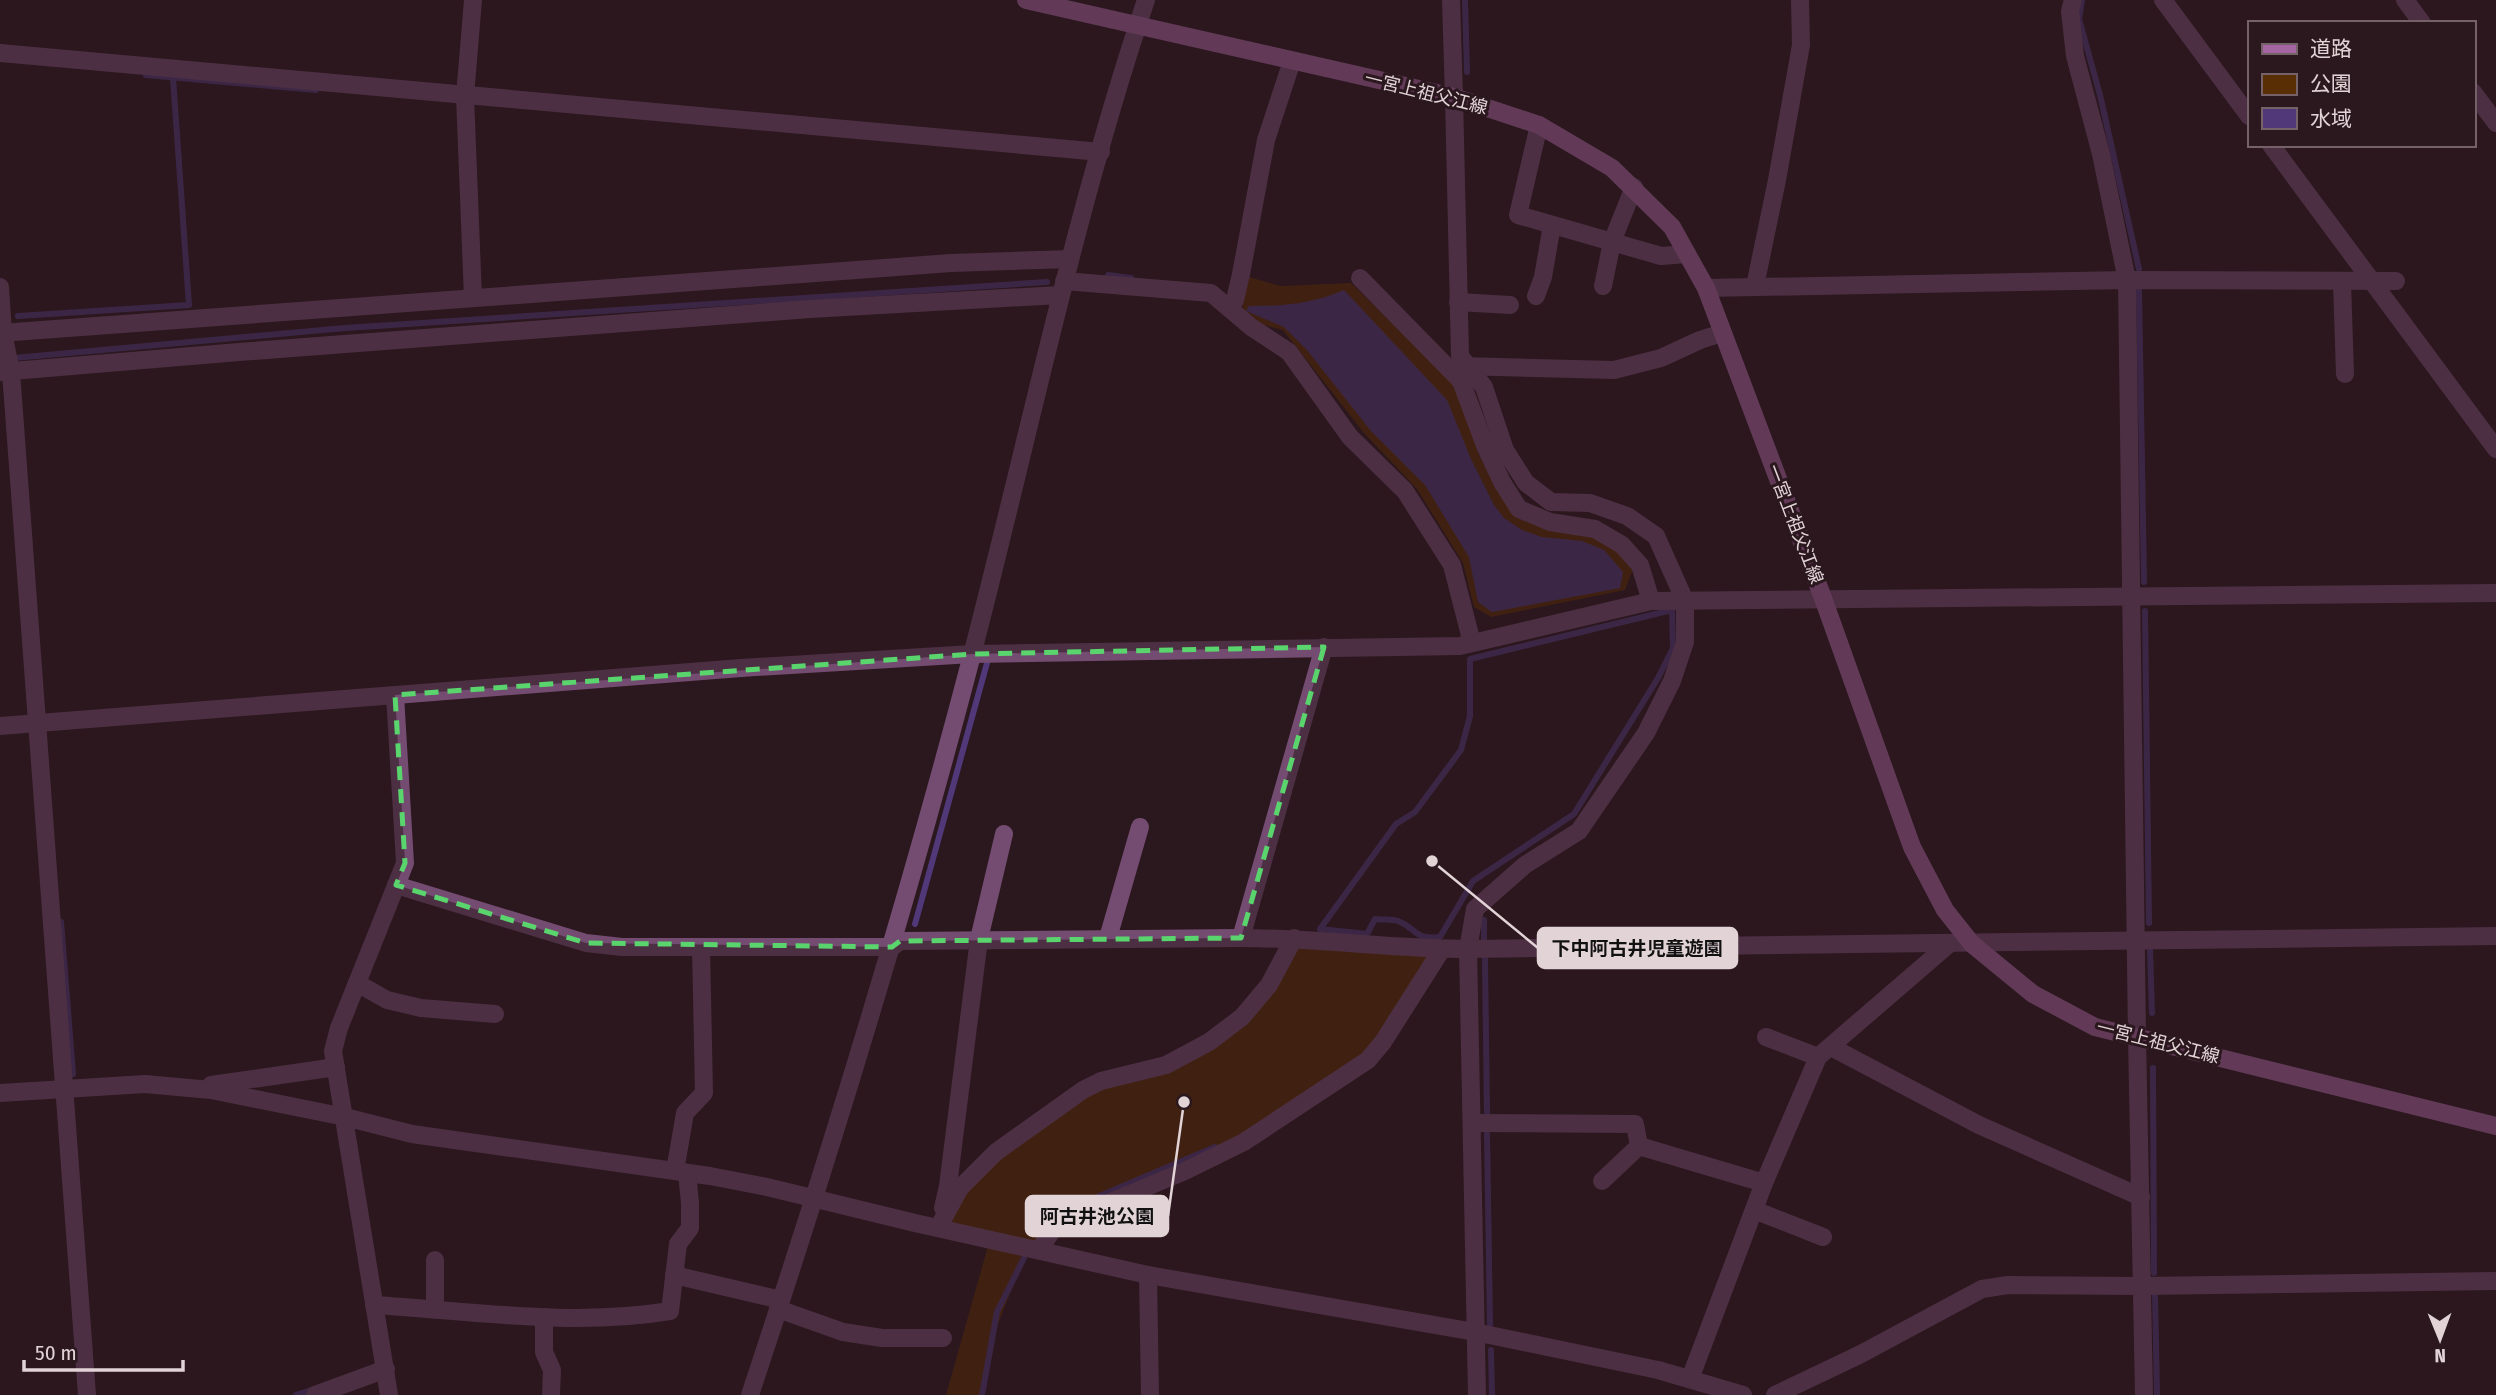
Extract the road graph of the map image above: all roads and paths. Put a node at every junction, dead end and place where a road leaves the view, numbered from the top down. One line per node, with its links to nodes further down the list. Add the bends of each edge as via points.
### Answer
1 (473, 0): 14 (street)
2 (1026, 0): 10 (main road, 一宮上祖父江線)
3 (1146, 0): 10 (street)
4 (1451, 0): 15 (street)
5 (1800, 0): 32 (street, via 1801,45)
6 (2073, 0): 27 (street, via 2075,56)
7 (2163, 0): 16 (street)
8 (2405, 0): 9 (street)
9 (2421, 21)
10 (1137, 27): 12 (main road, 一宮上祖父江線); 20 (street)
11 (0, 53): 14 (street)
12 (1292, 61): 15 (main road, 一宮上祖父江線); 40 (street, via 1266,140)
13 (2475, 95): 17 (street)
14 (465, 96): 20 (street); 37 (street)
15 (1454, 97): 18 (main road, 一宮上祖父江線); 38 (street)
16 (2248, 115)
17 (2496, 123)
18 (1539, 125): 21 (main road, 一宮上祖父江線, via 1612,168); 22 (street, via 1518,215)
19 (2272, 147): 28 (street)
20 (1101, 152): 25 (street)
21 (1634, 187): 23 (street); 24 (main road, 一宮上祖父江線, via 1672,227)
22 (1552, 225): 23 (street); 36 (street)
23 (1612, 242): 24 (street, via 1661,256); 31 (street)
24 (1687, 254): 35 (main road, 一宮上祖父江線)
25 (1070, 259): 34 (street); 37 (street, via 937,264)
26 (1360, 278): 43 (street)
27 (2127, 280): 30 (street); 32 (street); 49 (street)
28 (2372, 281): 29 (street); 30 (street); 47 (street)
29 (2396, 281)
30 (2342, 282): 46 (street)
31 (1602, 286)
32 (1755, 286): 35 (street)
33 (0, 287): 41 (street)
34 (1062, 288): 40 (street, via 1212,293); 45 (street); 55 (street)
35 (1706, 288): 42 (main road, 一宮上祖父江線)
36 (1536, 296)
37 (473, 298): 41 (street)
38 (1458, 302): 39 (street); 44 (street, via 1460,355)
39 (1510, 305)
40 (1230, 309): 53 (street, via 1289,352 1350,437 1405,491 1452,565)
41 (1, 333): 45 (street)
42 (1723, 333): 44 (street, via 1661,358 1614,369); 50 (main road, 一宮上祖父江線)
43 (1448, 366): 44 (street); 51 (street, via 1461,381 1486,448 1519,509 1550,522 1595,529 1622,545 1640,565)
44 (1468, 366): 52 (street, via 1484,387 1505,450 1526,482 1551,502 1590,503 1627,516 1656,536)
45 (5, 372): 57 (street)
46 (2345, 374)
47 (2496, 449)
48 (2496, 593): 49 (street)
49 (2132, 596): 50 (street); 67 (street)
50 (1823, 598): 52 (street); 69 (main road, 一宮上祖父江線, via 1912,847 1945,910)
51 (1651, 601): 52 (street); 53 (street)
52 (1685, 601): 73 (street, via 1685,642 1646,733 1579,831 1525,865 1475,909)
53 (1472, 643): 54 (street)
54 (1324, 647): 55 (street); 64 (street)
55 (972, 654): 56 (street); 71 (street)
56 (395, 695): 57 (street); 61 (street, via 405,863)
57 (37, 724): 58 (street); 81 (street)
58 (0, 726)
59 (1140, 827): 63 (street)
60 (1004, 834): 66 (street)
61 (396, 885): 70 (street, via 586,943); 74 (street)
62 (2496, 936): 67 (street)
63 (1108, 938): 64 (street); 66 (street)
64 (1241, 938): 65 (street)
65 (1294, 938): 72 (street); 93 (street, via 1269,985 1242,1017 1209,1042 1166,1065 1083,1090 996,1152 960,1188)
66 (979, 939): 71 (street, via 900,941); 93 (street, via 948,1186)
67 (2136, 940): 69 (street); 77 (street)
68 (1949, 944): 69 (street); 73 (street); 78 (street)
69 (1972, 944): 77 (main road, 一宮上祖父江線, via 2033,994 2095,1027)
70 (701, 947): 71 (street); 87 (street, via 704,1093 685,1113)
71 (892, 947): 91 (street)
72 (1442, 949): 73 (street); 95 (street, via 1368,1060 1244,1142 1056,1224)
73 (1468, 949): 84 (street)
74 (357, 983): 75 (street, via 387,1000 421,1008); 79 (street, via 334,1051)
75 (495, 1014)
76 (1766, 1037): 78 (street)
77 (2137, 1037): 85 (main road, 一宮上祖父江線); 90 (street)
78 (1825, 1052): 89 (street); 90 (street)
79 (336, 1067): 80 (street); 83 (street)
80 (191, 1088): 81 (street, via 145,1084); 83 (street)
81 (65, 1089): 82 (street); 109 (street)
82 (0, 1093)
83 (345, 1117): 87 (street, via 412,1134); 102 (street)
84 (1472, 1124): 86 (street, via 1635,1124); 105 (street)
85 (2496, 1125)
86 (1639, 1146): 88 (street); 89 (street)
87 (681, 1172): 91 (street); 97 (street, via 690,1203 690,1228 678,1244)
88 (1602, 1181)
89 (1764, 1183): 92 (street)
90 (2141, 1197): 100 (street)
91 (815, 1198): 93 (street); 101 (street)
92 (1754, 1210): 94 (street); 108 (street)
93 (938, 1228): 95 (street)
94 (1823, 1237)
95 (1040, 1250): 98 (street)
96 (435, 1260): 103 (street)
97 (674, 1275): 101 (street); 104 (street, via 670,1311 608,1318)
98 (1148, 1275): 105 (street); 114 (street)
99 (2496, 1281): 100 (street)
100 (2143, 1286): 117 (street, via 2008,1285 1982,1289); 118 (street)
101 (780, 1304): 106 (street, via 844,1332 882,1338); 113 (street)
102 (374, 1305): 103 (street); 107 (street)
103 (435, 1309): 104 (street)
104 (544, 1317): 112 (street)
105 (1475, 1332): 108 (street); 115 (street)
106 (943, 1338)
107 (386, 1369): 110 (street); 111 (street)
108 (1690, 1379): 116 (street)
109 (87, 1395)
110 (315, 1395)
111 (389, 1395)
112 (551, 1395)
113 (750, 1395)
114 (1150, 1395)
115 (1478, 1395)
116 (1744, 1395)
117 (1775, 1395)
118 (2144, 1395)

